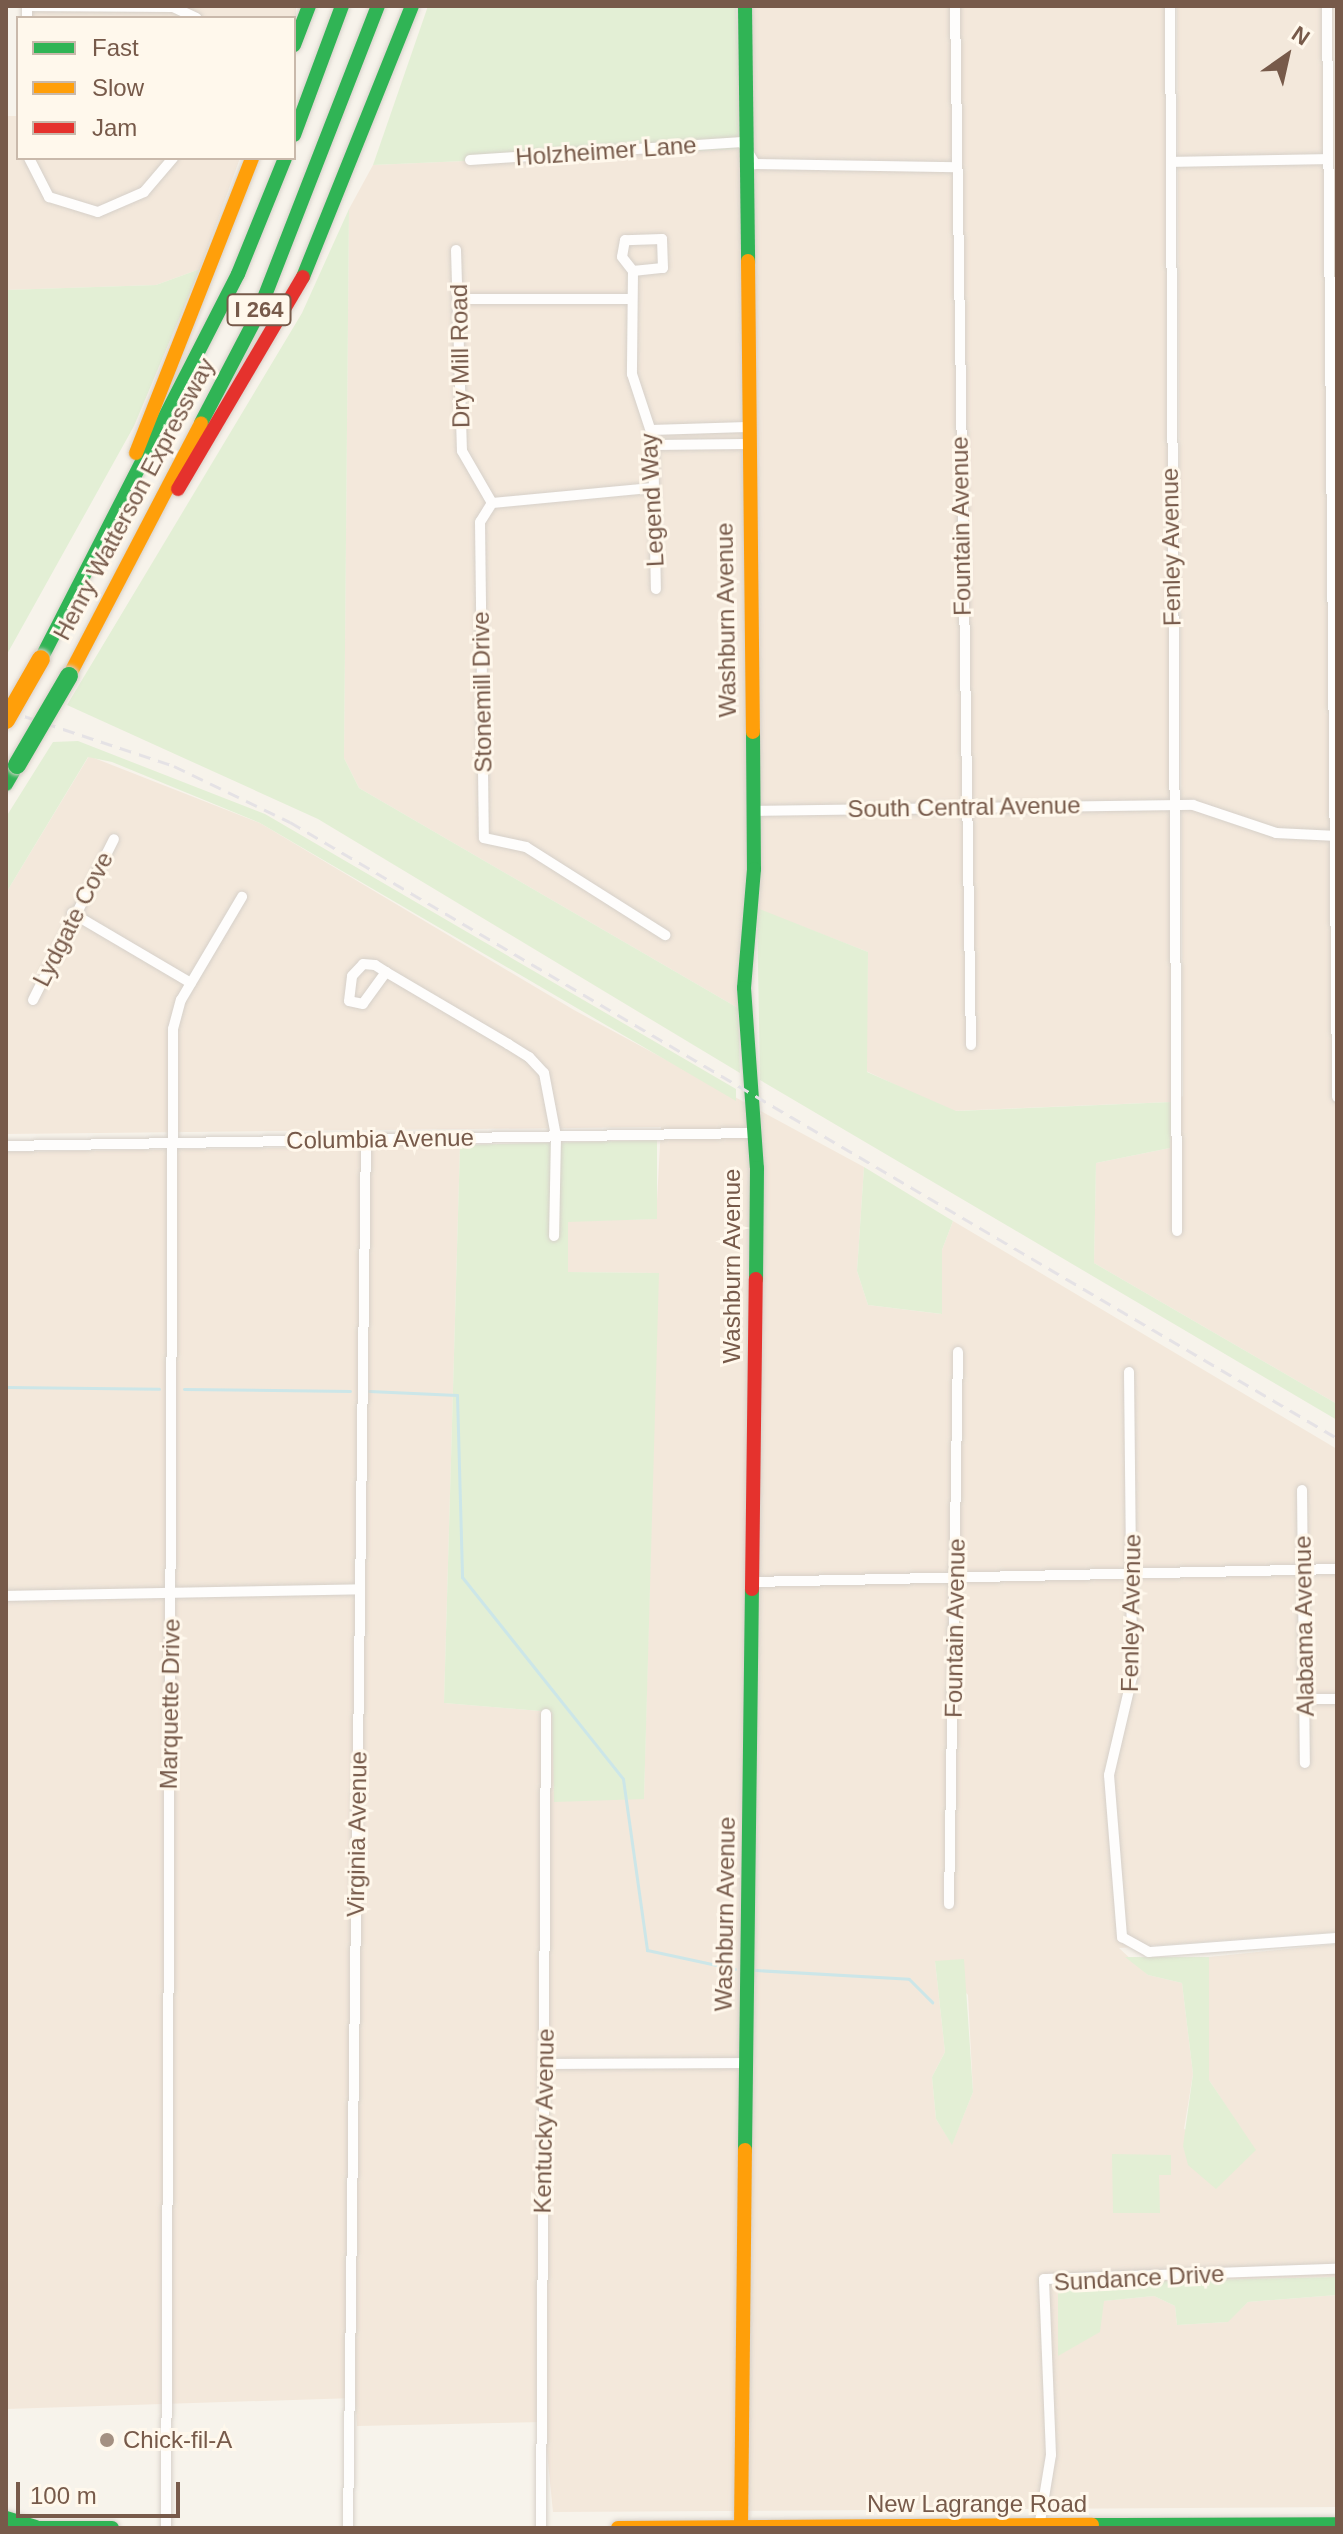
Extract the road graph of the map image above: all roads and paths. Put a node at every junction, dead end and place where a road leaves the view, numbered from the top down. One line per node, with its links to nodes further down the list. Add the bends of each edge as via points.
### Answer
1 (27, 6): 10 (street, via 173,7)
2 (309, 6): 11 (main road)
3 (342, 6): 12 (main road)
4 (378, 6): 35 (main road, Henry Watterson Expressway / I 264, via 257,316)
5 (412, 6): 35 (main road, via 305,273 254,369)
6 (745, 6): 13 (main road, Washburn Avenue)
7 (955, 6): 21 (street, Fountain Avenue)
8 (1170, 6): 20 (street, Fenley Avenue)
9 (1327, 6): 14 (street)
10 (193, 16)
11 (296, 40)
12 (296, 130)
13 (742, 142): 19 (street, Holzheimer Lane); 21 (street, via 755,164); 28 (main road, Washburn Avenue)
14 (1327, 159): 20 (street); 26 (street)
15 (30, 160): 16 (street, via 49,197 98,212 144,192)
16 (171, 160)
17 (251, 160): 33 (main road)
18 (284, 160): 33 (main road, Henry Watterson Expressway / I 264, via 238,274)
19 (470, 160)
20 (1172, 162): 39 (street, Fenley Avenue)
21 (957, 167): 40 (street, Fountain Avenue)
22 (456, 250): 24 (street, Dry Mill Road)
23 (633, 271): 23 (street, Legend Way, via 625,266 625,240 662,239 663,268); 25 (street, Legend Way)
24 (462, 299): 25 (street); 32 (street, Dry Mill Road, via 462,451)
25 (632, 299): 27 (street, Legend Way, via 632,374)
26 (1334, 342): 31 (street)
27 (651, 430): 28 (street); 29 (street, Legend Way)
28 (747, 436): 29 (street); 41 (main road, Washburn Avenue)
29 (653, 445): 30 (street, Legend Way)
30 (652, 488): 32 (street); 34 (street, Legend Way)
31 (1335, 491): 36 (street)
32 (492, 503): 46 (street, Stonemill Drive, via 480,522 484,838 526,847)
33 (78, 587): 37 (main road, Henry Watterson Expressway / I 264, bridge)
34 (656, 589)
35 (109, 600): 38 (main road, Henry Watterson Expressway / I 264, bridge)
36 (1335, 685): 42 (street)
37 (6, 720)
38 (6, 784)
39 (1175, 806): 40 (street, South Central Avenue); 42 (street, South Central Avenue, via 1212,809 1294,836); 58 (street, Fenley Avenue)
40 (962, 807): 41 (street, South Central Avenue); 51 (street, Fountain Avenue)
41 (753, 811): 53 (main road, Washburn Avenue, via 744,988)
42 (1335, 836): 49 (street)
43 (114, 839): 45 (street, Lydgate Cove)
44 (242, 897): 48 (street, Marquette Drive)
45 (72, 913): 48 (street); 50 (street, Lydgate Cove)
46 (665, 935)
47 (386, 972): 54 (street, via 540,1067 552,1092)
48 (191, 983): 56 (street, Marquette Drive, via 173,1029)
49 (1337, 984): 52 (street)
50 (33, 1000)
51 (971, 1045)
52 (1337, 1097)
53 (754, 1133): 54 (street, Columbia Avenue); 67 (main road, Washburn Avenue)
54 (556, 1136): 55 (street, Columbia Avenue); 59 (street)
55 (366, 1140): 56 (street, Columbia Avenue); 68 (street, Virginia Avenue)
56 (175, 1143): 57 (street, Columbia Avenue); 69 (street, Marquette Drive)
57 (6, 1146)
58 (1177, 1231)
59 (554, 1236)
60 (958, 1352): 66 (street, Fountain Avenue)
61 (1129, 1372): 65 (street, Fenley Avenue)
62 (1302, 1490): 63 (street, Alabama Avenue)
63 (1301, 1569): 64 (street); 65 (street); 71 (street, Alabama Avenue)
64 (1337, 1569)
65 (1132, 1575): 66 (street); 76 (street, Fenley Avenue, via 1132,1690 1109,1775 1119,1925 1127,1944 1149,1952)
66 (955, 1578): 67 (street); 75 (street, Fountain Avenue)
67 (752, 1582): 77 (main road, Washburn Avenue)
68 (359, 1589): 69 (street); 86 (street, Virginia Avenue)
69 (171, 1592): 70 (street); 85 (street, Marquette Drive)
70 (6, 1596)
71 (1307, 1699): 72 (street); 74 (street, Alabama Avenue)
72 (1337, 1699)
73 (546, 1714): 78 (street, Kentucky Avenue)
74 (1305, 1763)
75 (949, 1904)
76 (1337, 1938)
77 (747, 2063): 78 (street); 89 (main road, Washburn Avenue)
78 (545, 2064): 87 (street, Kentucky Avenue)
79 (1337, 2269): 90 (street, Sundance Drive, via 1044,2279 1051,2455)
80 (6, 2518): 82 (main road)
81 (1337, 2524): 83 (main road, New Lagrange Road)
82 (32, 2527): 84 (main road)
83 (1228, 2527): 91 (main road, New Lagrange Road)
84 (112, 2528)
85 (166, 2528)
86 (348, 2528)
87 (541, 2528)
88 (618, 2528): 89 (main road, New Lagrange Road)
89 (741, 2528): 90 (main road, New Lagrange Road)
90 (1039, 2528): 91 (main road, New Lagrange Road)
91 (1108, 2528)

